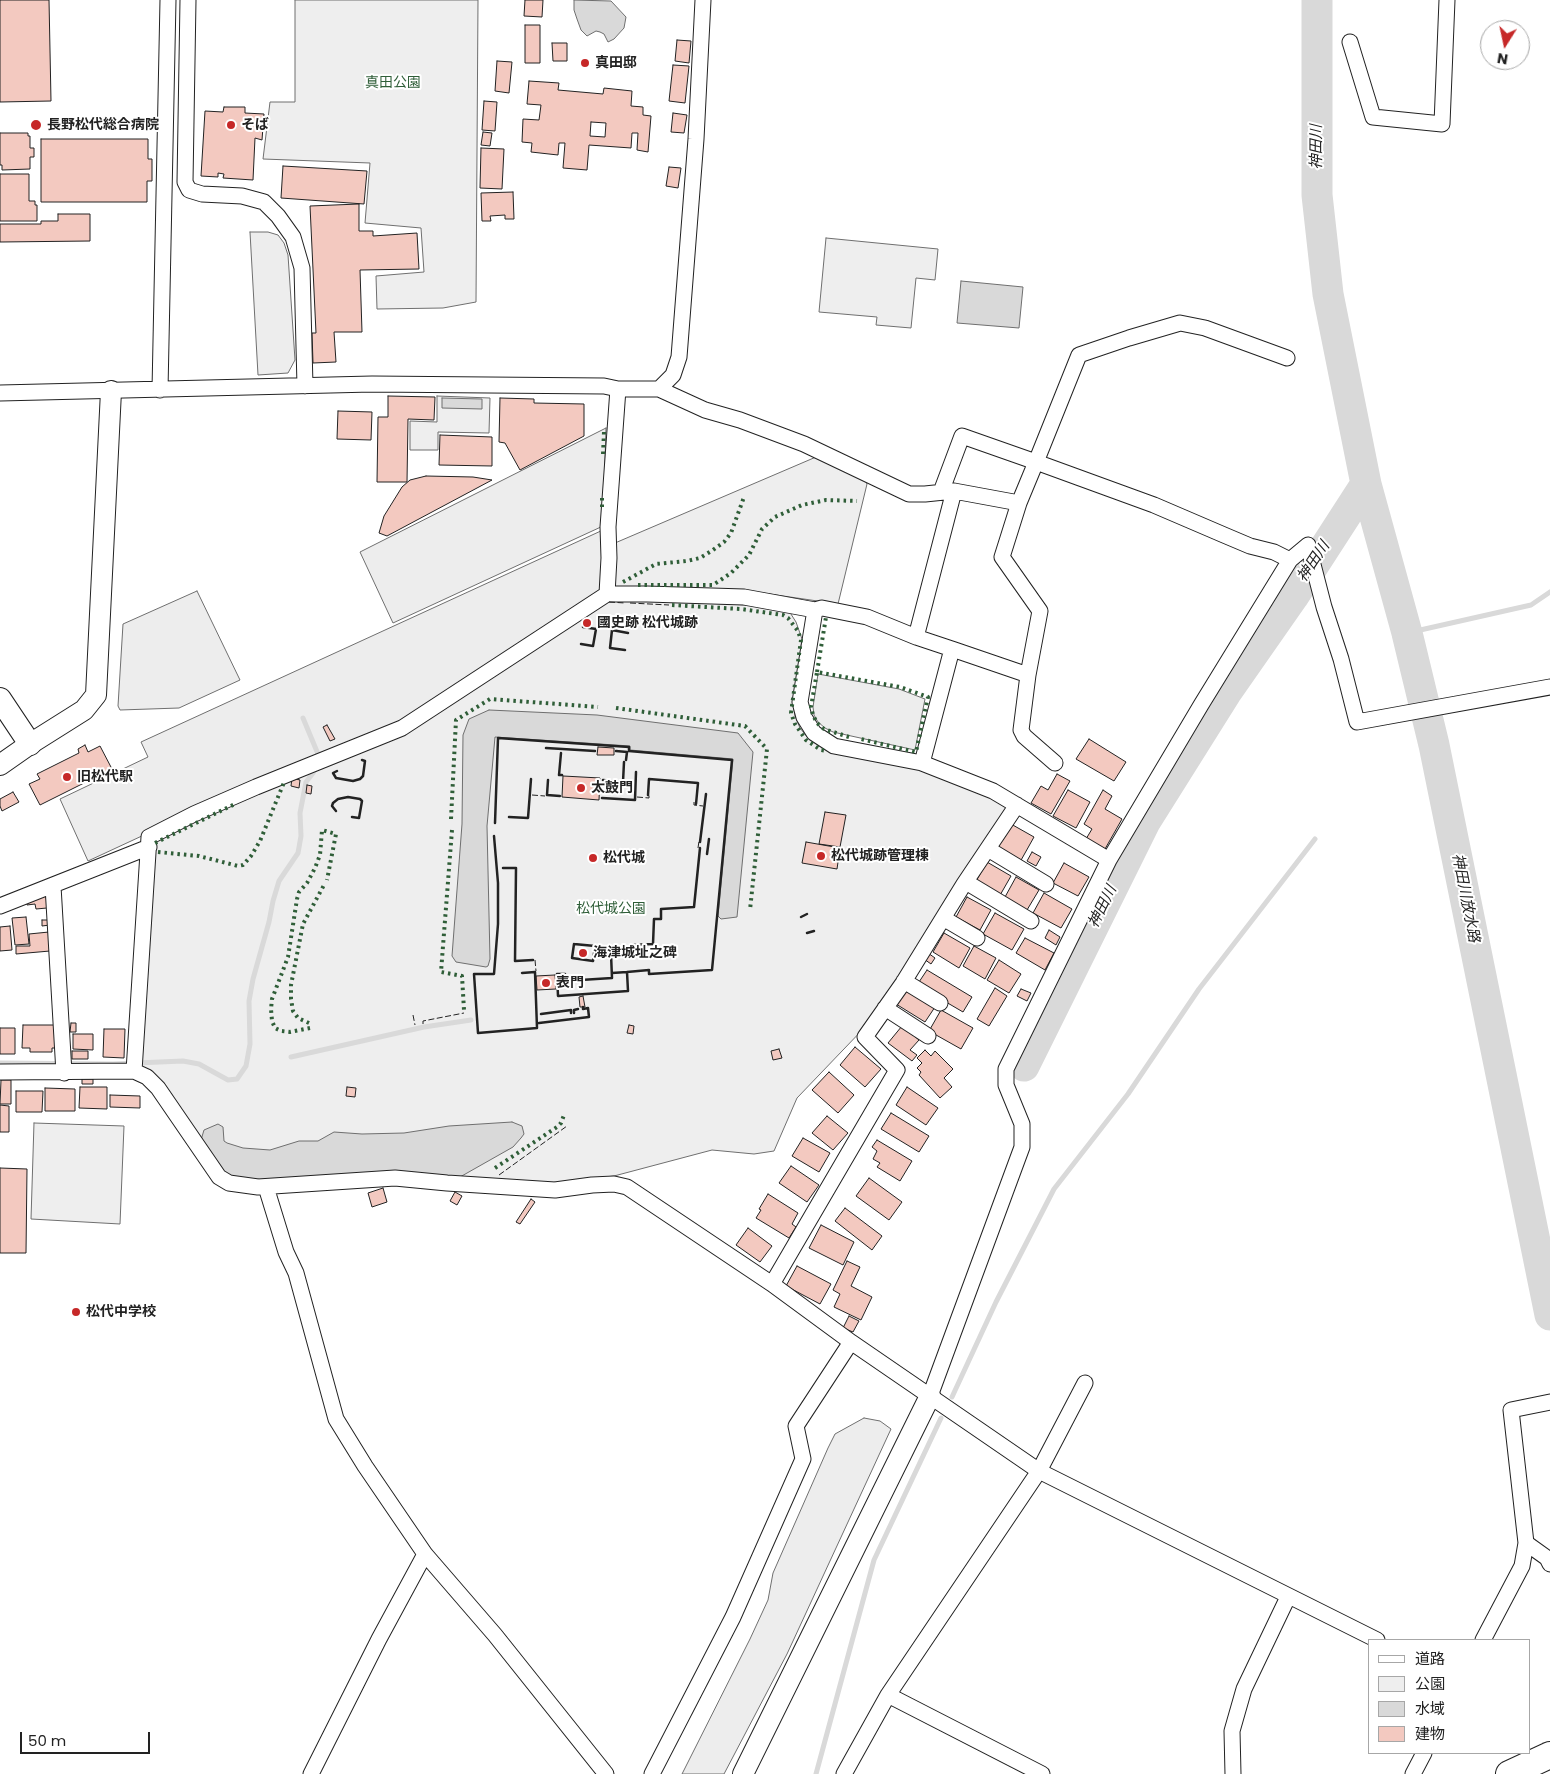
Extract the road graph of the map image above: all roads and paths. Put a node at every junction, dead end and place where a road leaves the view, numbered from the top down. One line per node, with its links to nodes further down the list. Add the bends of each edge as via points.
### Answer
1 (168, 0): 10 (street)
2 (188, 0): 7 (street, via 185,182 189,190 202,194 242,196 264,202 293,237 302,268)
3 (703, 0): 9 (street, via 679,357 673,375)
4 (1447, 0): 5 (street, via 1442,124 1374,117)
5 (1350, 42)
6 (1287, 358): 13 (street, via 1205,328 1180,323 1079,355)
7 (305, 386): 8 (street, via 604,386); 10 (street)
8 (618, 389): 9 (street); 17 (street, via 608,527)
9 (659, 389): 14 (street, via 705,410 804,444 909,494)
10 (160, 390): 11 (street)
11 (112, 391): 12 (street); 24 (street, via 96,695 84,710)
12 (0, 394)
13 (1036, 462): 14 (street, via 962,436); 15 (street); 16 (street)
14 (948, 492): 15 (street); 19 (street)
15 (1019, 503): 21 (street, via 1002,557 1040,611)
16 (1290, 560): 22 (street, via 1308,545 1357,722); 31 (street)
17 (607, 594): 18 (street, via 744,597); 29 (street, via 402,728 194,814 149,836)
18 (815, 610): 19 (street, via 822,608 867,617); 25 (street, via 800,702 804,718 814,733 834,746)
19 (916, 637): 20 (street)
20 (952, 649): 21 (street); 25 (street)
21 (1028, 675): 26 (street, via 1021,730)
22 (1550, 687)
23 (0, 699): 24 (main road)
24 (30, 744): 27 (street)
25 (922, 763): 28 (street, via 993,791)
26 (1055, 763)
27 (0, 765)
28 (1017, 805): 30 (street); 31 (street)
29 (148, 847): 34 (street); 43 (street)
30 (988, 849): 32 (street); 33 (street)
31 (1109, 860): 50 (street, via 1006,1069 1006,1085 1022,1124 1022,1147)
32 (966, 882): 36 (street); 37 (street)
33 (1046, 884)
34 (53, 886): 35 (street); 45 (street)
35 (0, 906)
36 (943, 918): 38 (street); 39 (street)
37 (1031, 921)
38 (977, 938)
39 (904, 981): 40 (street); 41 (street)
40 (940, 1003)
41 (885, 1008): 42 (street); 47 (street, via 865,1037 897,1070)
42 (928, 1036)
43 (134, 1071): 45 (street); 46 (street, via 147,1077 158,1088 219,1177 229,1183)
44 (0, 1072): 45 (street)
45 (64, 1072)
46 (266, 1187): 47 (street, via 395,1178 555,1190 592,1185 627,1187); 54 (street, via 286,1252 296,1273 336,1419)
47 (772, 1284): 48 (street)
48 (851, 1342): 50 (street); 64 (street, via 796,1426 803,1459 733,1617)
49 (1085, 1383): 52 (street)
50 (930, 1396): 52 (street); 65 (street)
51 (1550, 1402): 53 (street, via 1511,1410)
52 (1039, 1471): 56 (street); 59 (street)
53 (1526, 1543): 55 (street, via 1547,1558); 58 (street, via 1522,1566)
54 (425, 1554): 62 (street); 63 (street, via 495,1635)
55 (1550, 1564)
56 (1288, 1597): 57 (street); 68 (street, via 1244,1689 1232,1731)
57 (1374, 1639)
58 (1484, 1639)
59 (888, 1695): 66 (street); 67 (street)
60 (1423, 1754): 69 (street)
61 (1550, 1755): 70 (highway)
62 (311, 1774)
63 (606, 1774)
64 (652, 1774)
65 (742, 1774)
66 (844, 1774)
67 (1042, 1774)
68 (1233, 1774)
69 (1413, 1774)
70 (1509, 1774)

